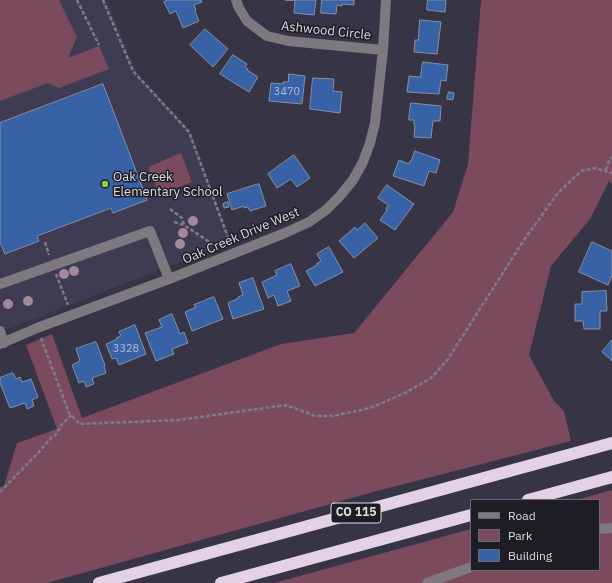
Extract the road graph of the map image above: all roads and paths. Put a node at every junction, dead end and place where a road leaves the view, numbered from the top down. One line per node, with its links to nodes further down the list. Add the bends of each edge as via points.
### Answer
1 (77, 0): 5 (path)
2 (103, 0): 13 (path, via 133,70 189,132)
3 (236, 0): 6 (street, Ashwood Circle, via 247,20 267,36 278,40)
4 (386, 0): 6 (street, Oak Creek Drive West)
5 (99, 45)
6 (383, 50): 15 (street, Oak Creek Drive West, via 375,123 370,143 360,168 340,196 309,222)
7 (612, 157): 8 (path)
8 (606, 170): 9 (path); 20 (path, via 595,168 581,171 557,194 522,243 448,359 431,378 405,393 370,408 333,416 315,416 286,405 179,420 80,424)
9 (612, 173)
10 (170, 209): 12 (path, via 182,218)
11 (174, 222): 12 (path)
12 (184, 225): 14 (path)
13 (230, 243)
14 (217, 247)
15 (169, 279): 16 (street, via 150,231); 17 (street, Oak Creek Drive West)
16 (0, 284)
17 (37, 328): 19 (street, Oak Creek Drive West); 20 (path)
18 (0, 331): 19 (street)
19 (2, 343)
20 (71, 415): 23 (path, via 55,436)
21 (612, 443): 29 (highway, CO 115)
22 (612, 477): 24 (highway)
23 (0, 492)
24 (532, 499)
25 (470, 516): 30 (highway, CO 115)
26 (612, 528): 27 (street)
27 (600, 529)
28 (470, 567): 31 (street)
29 (99, 583)
30 (221, 583)
31 (427, 583)

